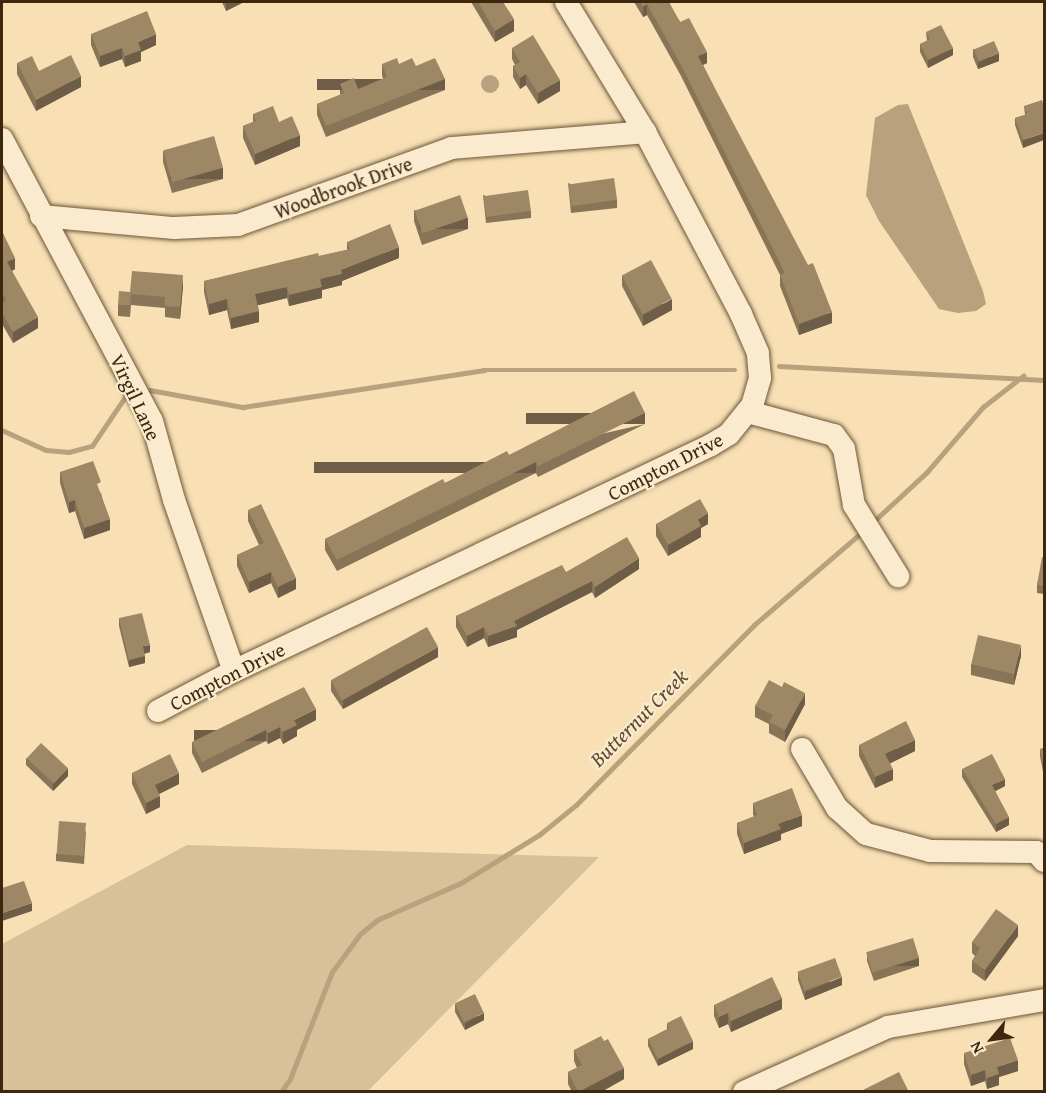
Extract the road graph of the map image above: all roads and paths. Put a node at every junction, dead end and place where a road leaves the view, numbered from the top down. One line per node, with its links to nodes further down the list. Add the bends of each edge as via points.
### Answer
1 (566, 2): 2 (street, Compton Drive)
2 (645, 132): 4 (street, Woodbrook Drive, via 452,148 227,227 174,228); 5 (street, Compton Drive, via 758,353 760,378)
3 (2, 139): 4 (street, Virgil Lane)
4 (42, 216): 7 (street, Virgil Lane, via 152,421 174,500)
5 (748, 412): 6 (street, via 834,435 843,449 854,505); 7 (street, Compton Drive, via 729,434 711,445)
6 (898, 576)
7 (234, 671): 8 (street, Compton Drive)
8 (158, 711)
9 (802, 749): 10 (street, via 837,808 866,834 930,851 1036,852)
10 (1044, 861)
11 (1044, 1000): 12 (street, via 888,1028)
12 (744, 1092)

